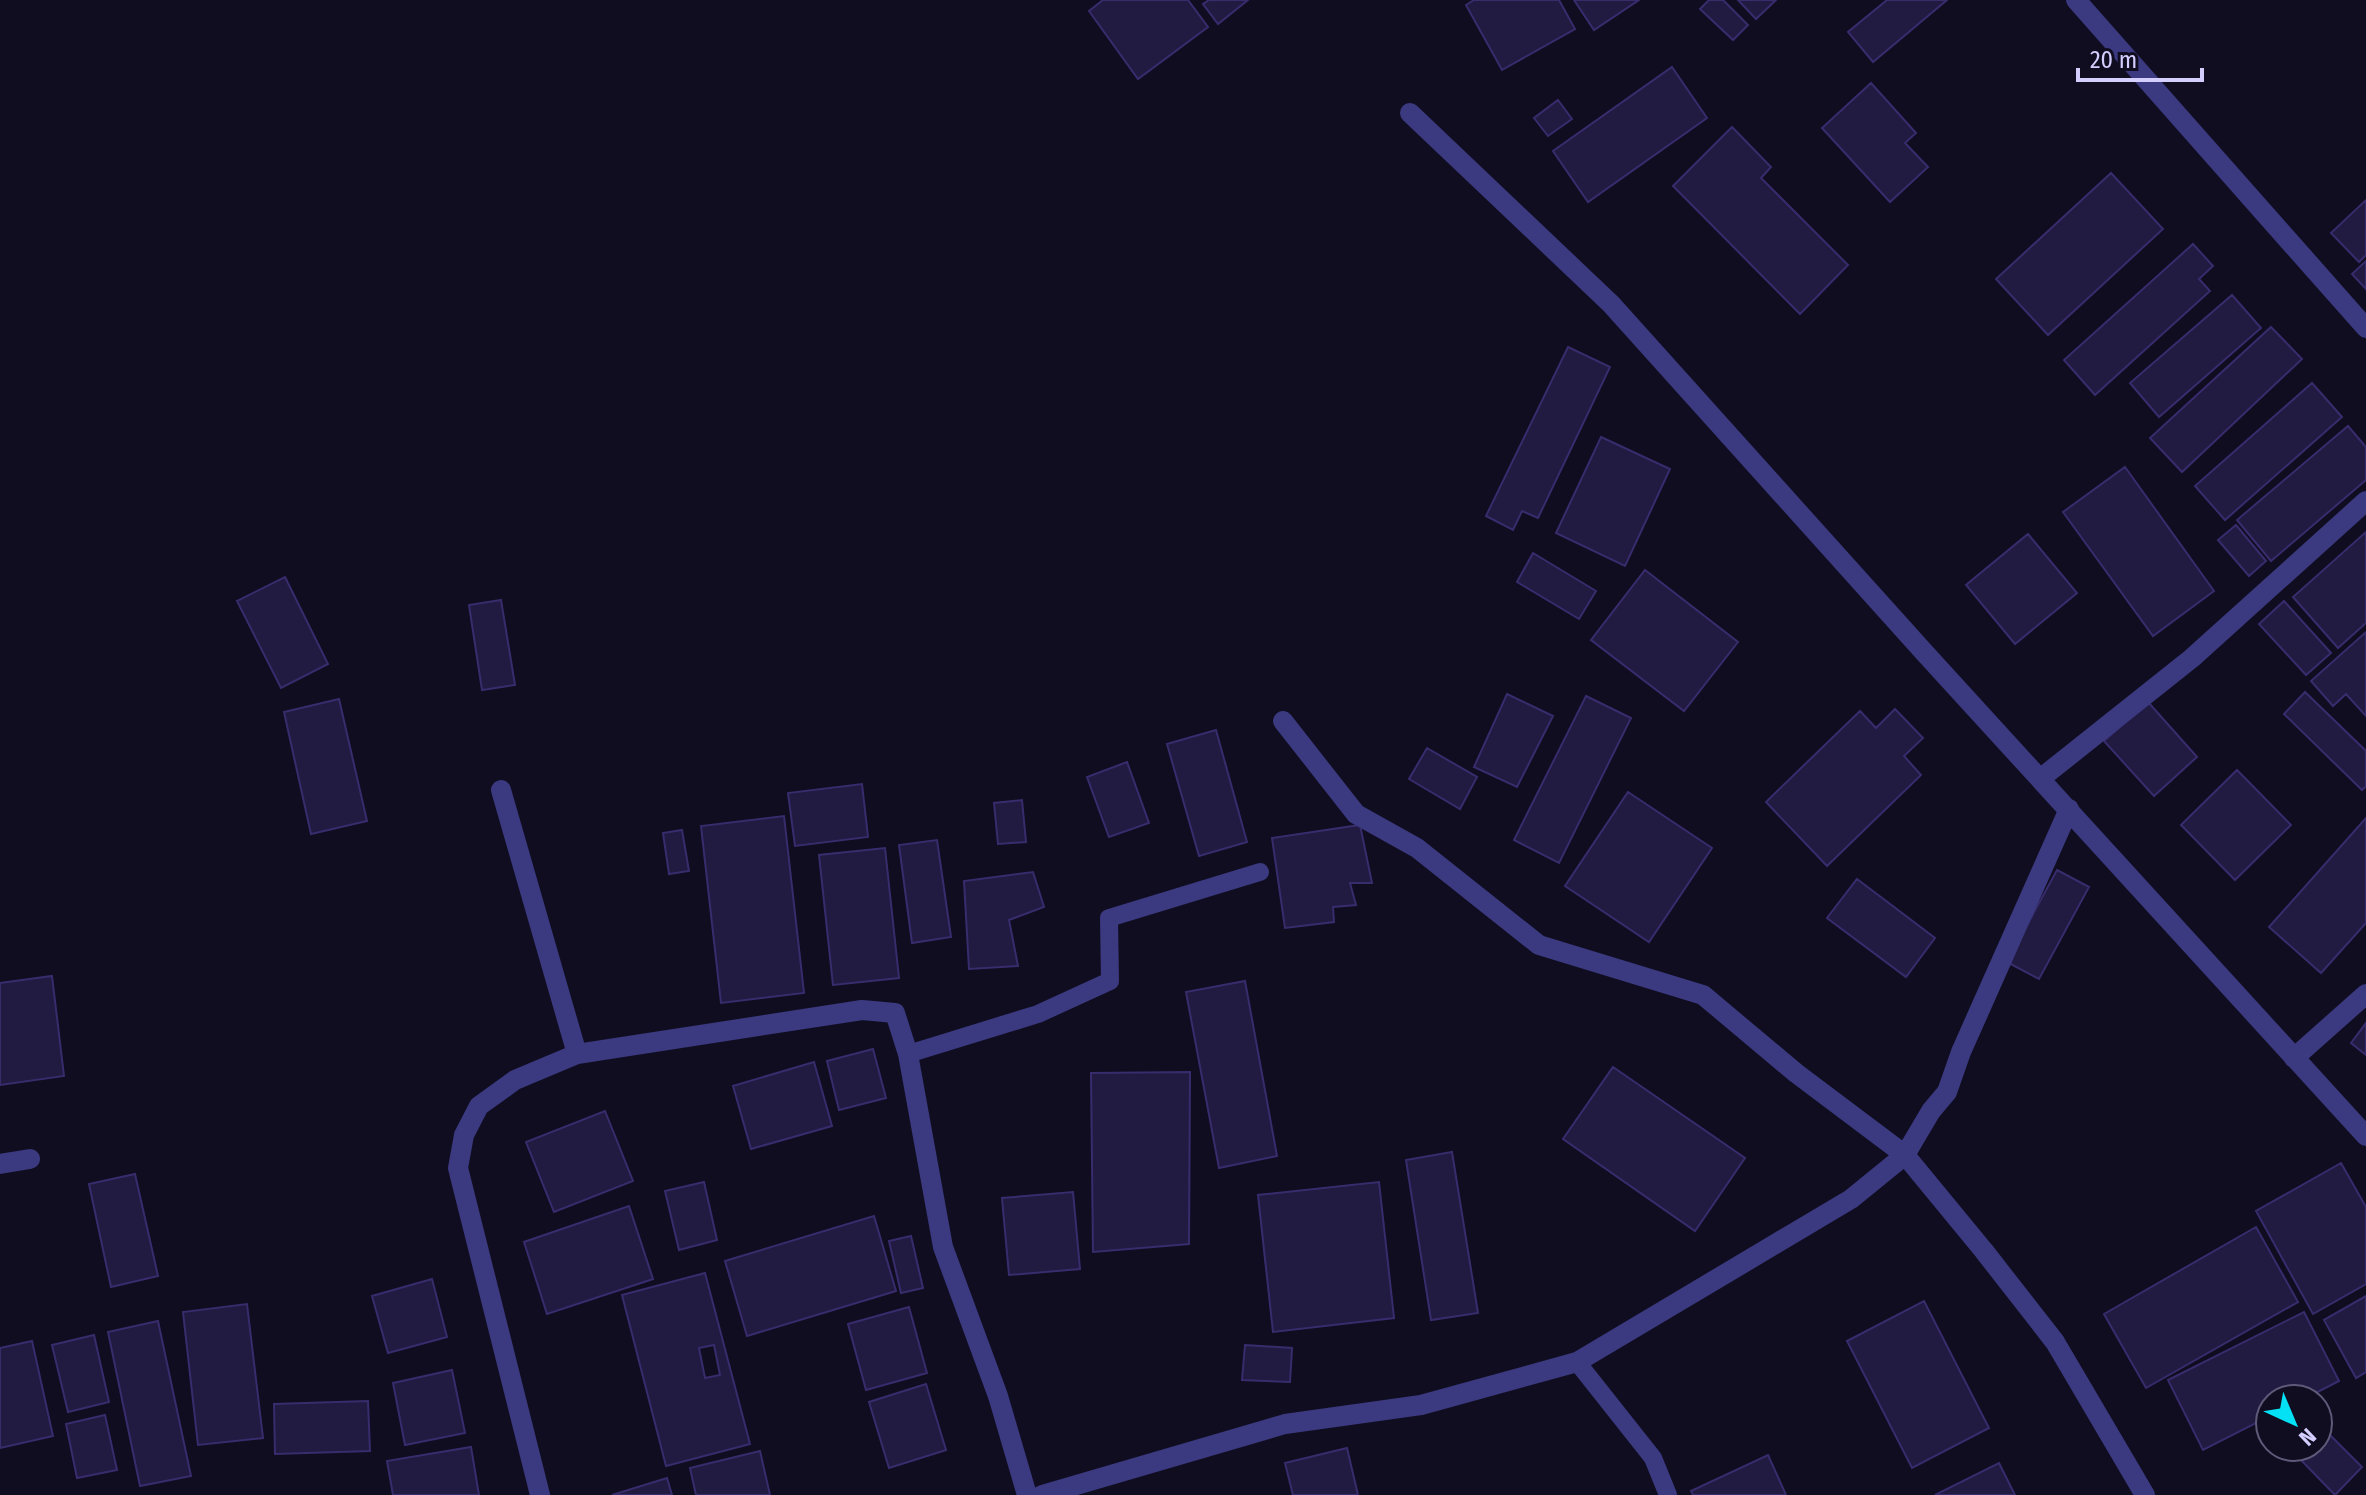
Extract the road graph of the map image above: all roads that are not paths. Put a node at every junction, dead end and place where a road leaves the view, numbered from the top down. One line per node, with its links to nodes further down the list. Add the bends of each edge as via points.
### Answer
1 (2076, 0): 3 (street)
2 (1410, 113): 6 (street, via 1611,304)
3 (2366, 328)
4 (2366, 501): 6 (street, via 2192,658)
5 (1283, 721): 15 (street, via 1356,814 1417,848 1539,945 1703,995)
6 (2040, 779): 8 (street)
7 (501, 790): 11 (street)
8 (2069, 809): 13 (street); 15 (street, via 1947,1092)
9 (1260, 872): 12 (lane, via 1109,918 1110,981 1038,1014)
10 (2366, 994): 13 (street)
11 (577, 1054): 12 (street, via 862,1010 895,1013); 19 (street, via 515,1080 479,1106 464,1135 458,1168)
12 (908, 1054): 20 (street, via 943,1247 998,1396)
13 (2294, 1058): 14 (street)
14 (2366, 1136)
15 (1905, 1155): 18 (street, via 1851,1199); 23 (street, via 2055,1342)
16 (30, 1159): 17 (street)
17 (0, 1164)
18 (1577, 1362): 21 (street, via 1421,1405 1285,1424); 22 (lane, via 1653,1458)
19 (540, 1495)
20 (1027, 1495)
21 (1042, 1495)
22 (1668, 1495)
23 (2145, 1495)

